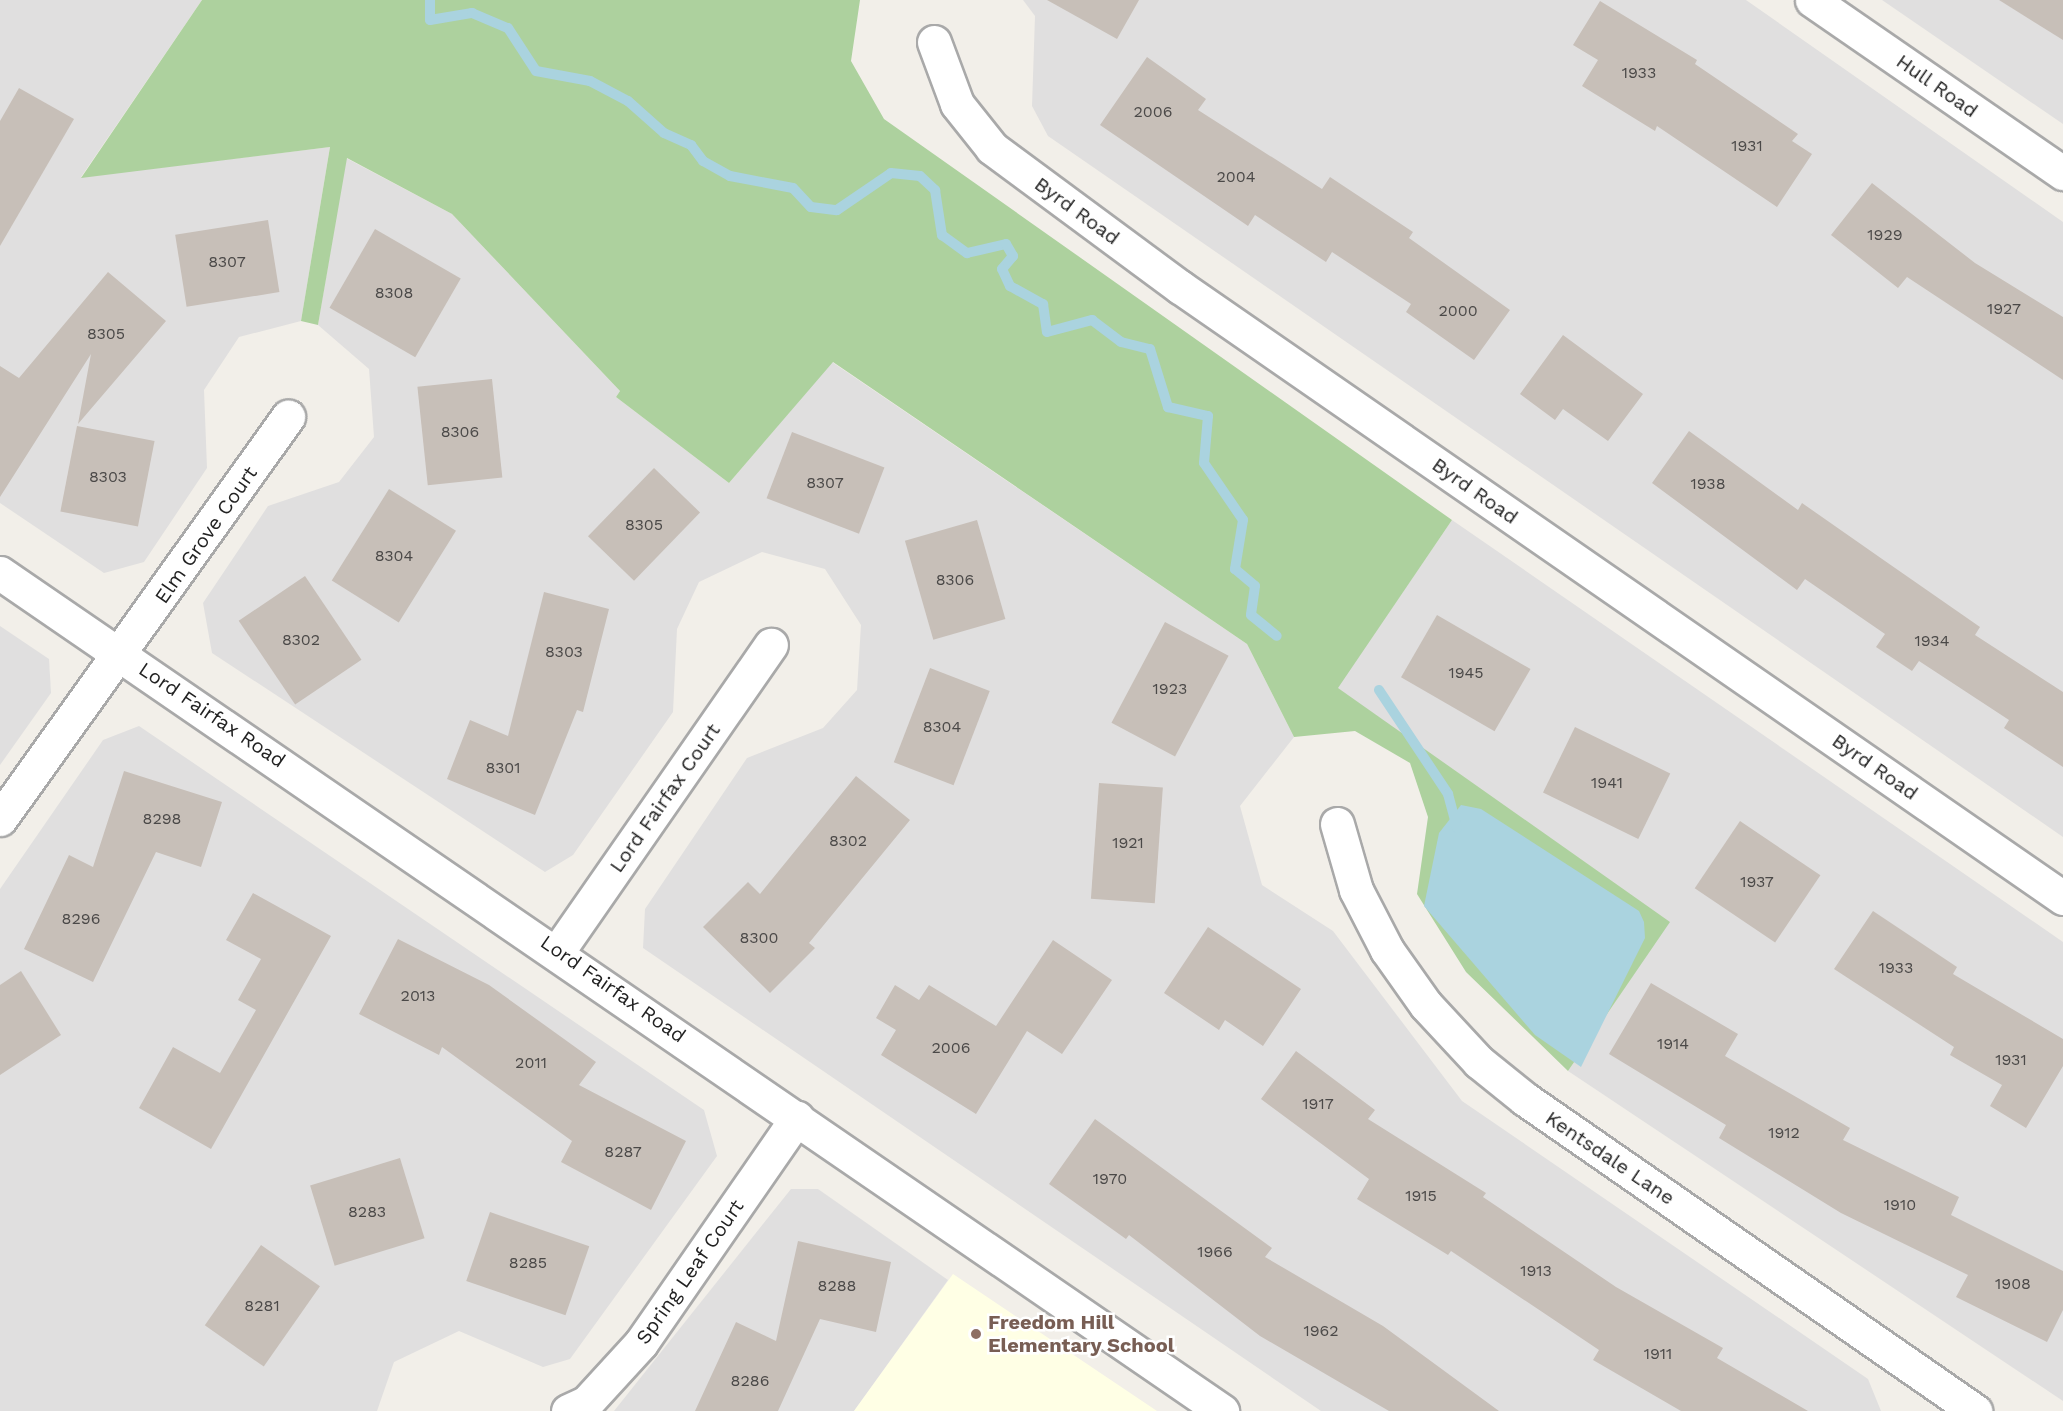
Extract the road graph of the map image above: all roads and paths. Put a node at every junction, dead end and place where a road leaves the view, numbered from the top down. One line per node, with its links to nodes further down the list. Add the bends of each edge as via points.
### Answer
1 (1812, 0): 3 (street, Hull Road)
2 (934, 42): 10 (street, Byrd Road, via 957,104 992,148 1180,287)
3 (2063, 173)
4 (288, 416): 7 (street, Elm Grove Court)
5 (0, 573): 7 (street, Lord Fairfax Road)
6 (771, 645): 11 (street, Lord Fairfax Court)
7 (123, 654): 8 (street, Elm Grove Court); 11 (street, Lord Fairfax Road)
8 (0, 819)
9 (1337, 824): 13 (street, Kentsdale Lane, via 1356,890 1388,950 1426,1005 1479,1062 1525,1099)
10 (2063, 898)
11 (558, 951): 12 (street, Lord Fairfax Road)
12 (797, 1118): 14 (street, Spring Leaf Court, via 641,1343 587,1402); 15 (street, Lord Fairfax Road)
13 (1960, 1407)
14 (568, 1411)
15 (1222, 1411)

